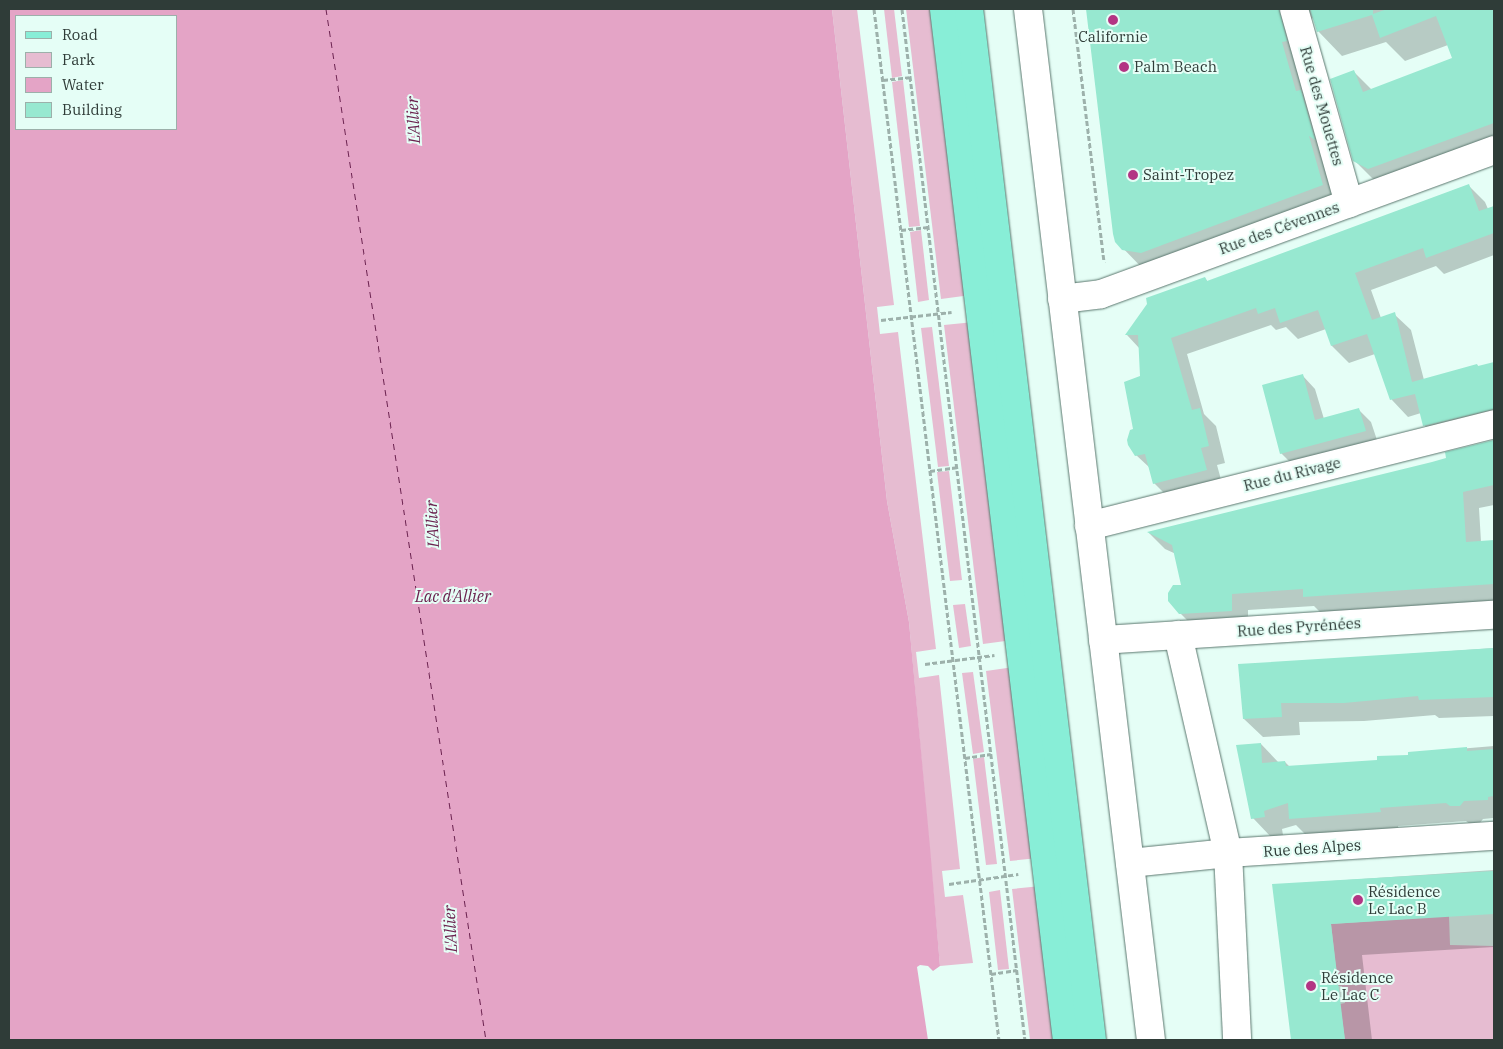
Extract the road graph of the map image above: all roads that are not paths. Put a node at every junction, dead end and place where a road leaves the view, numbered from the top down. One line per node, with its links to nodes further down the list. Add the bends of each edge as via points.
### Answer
1 (944, 9): 16 (main road)
2 (969, 9): 17 (main road)
3 (1028, 9): 7 (street)
4 (1294, 9): 6 (street, Rue des Mouettes)
5 (1494, 150): 6 (street, Rue des Cévennes)
6 (1349, 203): 7 (street, Rue des Cévennes, via 1101,294)
7 (1062, 299): 9 (street)
8 (1494, 424): 9 (street, Rue du Rivage)
9 (1089, 526): 12 (street)
10 (1494, 615): 11 (street, Rue des Pyrénées)
11 (1178, 635): 12 (street, Rue des Pyrénées); 14 (street)
12 (1103, 640): 15 (street)
13 (1494, 836): 14 (street, Rue des Alpes)
14 (1228, 853): 15 (street, Rue des Alpes); 19 (street)
15 (1130, 863): 18 (street)
16 (1067, 1040)
17 (1092, 1040)
18 (1151, 1040)
19 (1237, 1040)

